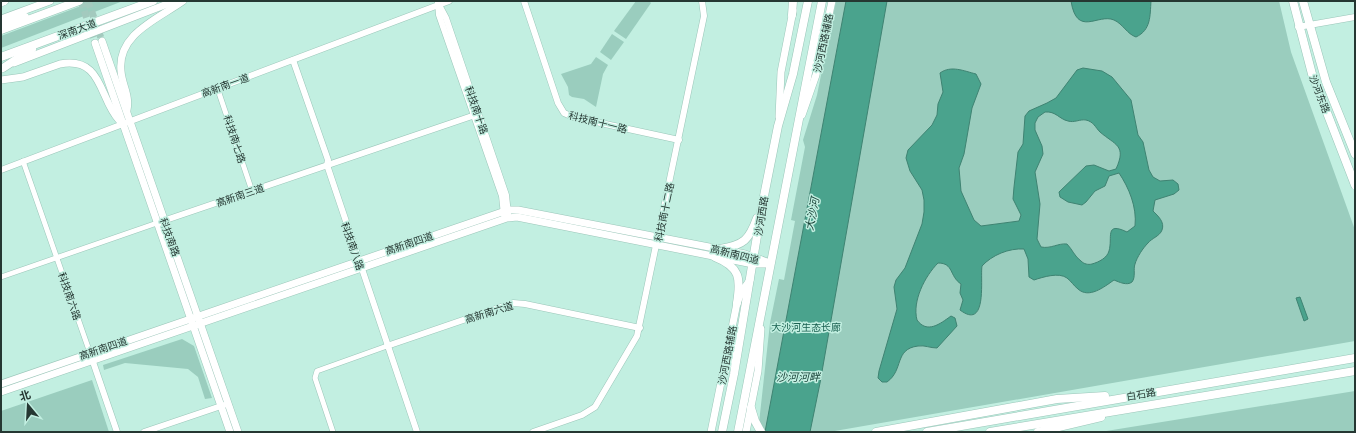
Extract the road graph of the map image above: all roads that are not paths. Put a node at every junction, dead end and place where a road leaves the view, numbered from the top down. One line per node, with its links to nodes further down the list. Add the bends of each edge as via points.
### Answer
1 (5, 1): 16 (main road)
2 (50, 1): 21 (main road)
3 (79, 1): 18 (main road)
4 (153, 1): 26 (main road, 深南大道)
5 (175, 1): 29 (main road)
6 (182, 1): 32 (main road, via 134,34 124,47 120,68 129,100)
7 (449, 1): 17 (street, 高新南一道)
8 (524, 1): 38 (street, 科技南十一路, via 558,103 564,113)
9 (702, 1): 38 (street, 科技南十二路, via 704,16)
10 (794, 1): 19 (main road)
11 (808, 1): 36 (main road, 沙河西路, via 793,74)
12 (822, 1): 37 (main road, 沙河西路)
13 (832, 1): 37 (main road, 沙河西路辅路, via 814,85)
14 (1292, 1): 24 (main road, 沙河东路)
15 (1304, 1): 23 (main road, 沙河东路)
16 (1, 3)
17 (438, 3): 28 (street, 高新南一道); 33 (street, 科技南十路, via 439,15)
18 (60, 8): 22 (main road); 25 (main road)
19 (792, 15): 36 (main road, via 781,72)
20 (1355, 17): 23 (street)
21 (1, 19)
22 (1, 23)
23 (1309, 24): 24 (street); 39 (main road, 沙河东路, via 1326,82)
24 (1298, 27): 43 (main road, 沙河东路, via 1317,88)
25 (1, 30)
26 (48, 40): 27 (main road, 深南大道); 29 (main road)
27 (1, 57)
28 (293, 60): 31 (street, 高新南一道); 41 (street, 科技南八路, via 328,160)
29 (2, 68)
30 (1, 80): 35 (main road, via 23,77 67,62 80,65 91,71 99,81 113,112)
31 (217, 87): 34 (street, 高新南一道); 44 (street, 科技南七路)
32 (127, 112): 34 (main road, 科技南路); 35 (main road, 科技南路, via 99,42)
33 (476, 115): 41 (street, 高新南三道); 46 (street, 科技南十路, via 506,196)
34 (130, 121): 35 (street, 高新南一道); 47 (main road, 科技南路)
35 (122, 124): 40 (street, 高新南一道); 47 (main road, 科技南路)
36 (778, 126): 45 (main road, 沙河西路)
37 (797, 131): 54 (main road, 沙河西路)
38 (679, 140): 48 (street, 科技南十二路)
39 (1355, 154)
40 (23, 161): 42 (street, 高新南一道); 51 (street, 科技南六路)
41 (327, 165): 44 (street, 高新南三道); 52 (street, 科技南八路)
42 (1, 170)
43 (1355, 185)
44 (252, 191): 47 (street, 高新南三道)
45 (762, 206): 49 (main road, via 747,240 736,246); 53 (main road, 沙河西路)
46 (506, 214): 48 (main road, 高新南四道); 52 (main road, 高新南四道); 55 (main road, 高新南四道)
47 (161, 222): 51 (street, 高新南三道); 60 (main road, 科技南路)
48 (658, 241): 49 (main road, 高新南四道); 50 (main road, 高新南四道); 62 (street, 科技南十二路)
49 (720, 249): 53 (main road, 高新南四道)
50 (715, 256): 53 (main road, 高新南四道); 58 (main road, via 736,271 740,286)
51 (57, 258): 56 (street, 高新南三道); 65 (street, 科技南六路)
52 (358, 260): 55 (street, 科技南八路); 60 (main road, 高新南四道)
53 (754, 260): 54 (main road, 高新南四道); 57 (main road, 沙河西路)
54 (770, 264): 59 (main road, 沙河西路)
55 (361, 268): 61 (main road, 高新南四道); 64 (street, 科技南八路)
56 (1, 277)
57 (750, 280): 58 (main road, 沙河西路辅路); 63 (main road, 沙河西路)
58 (737, 303): 69 (main road, 沙河西路辅路)
59 (761, 312): 75 (main road, via 759,364); 85 (main road, 沙河西路)
60 (194, 316): 61 (main road, 科技南路); 65 (main road, 高新南四道)
61 (197, 325): 67 (main road, 高新南四道); 73 (main road, 科技南路)
62 (640, 328): 64 (street, 高新南六道, via 519,303 502,306); 82 (street, 科技南十二路, via 598,403 591,410)
63 (741, 334): 69 (main road); 84 (main road, 沙河西路)
64 (387, 346): 80 (street, via 317,371 315,378); 81 (street, 科技南八路)
65 (90, 353): 67 (street, 科技南六路); 70 (main road, 高新南四道)
66 (1355, 358): 72 (main road, 白石路)
67 (93, 360): 71 (main road, 高新南四道); 77 (street, 科技南六路)
68 (1355, 371): 74 (main road, 白石路)
69 (723, 375): 83 (main road, 沙河西路辅路)
70 (1, 384)
71 (1, 392)
72 (1136, 395): 88 (main road, via 1057,399); 89 (main road, 白石路)
73 (225, 404): 76 (street); 78 (main road, 科技南路); 79 (main road, 科技南路)
74 (1138, 407): 90 (main road, 白石路); 91 (main road)
75 (751, 408): 86 (main road); 87 (main road)
76 (148, 431)
77 (117, 432)
78 (230, 432)
79 (238, 432)
80 (333, 432)
81 (417, 432)
82 (533, 432)
83 (711, 432)
84 (722, 432)
85 (738, 432)
86 (746, 432)
87 (761, 432)
88 (876, 432)
89 (927, 432)
90 (992, 432)
91 (1038, 432)

